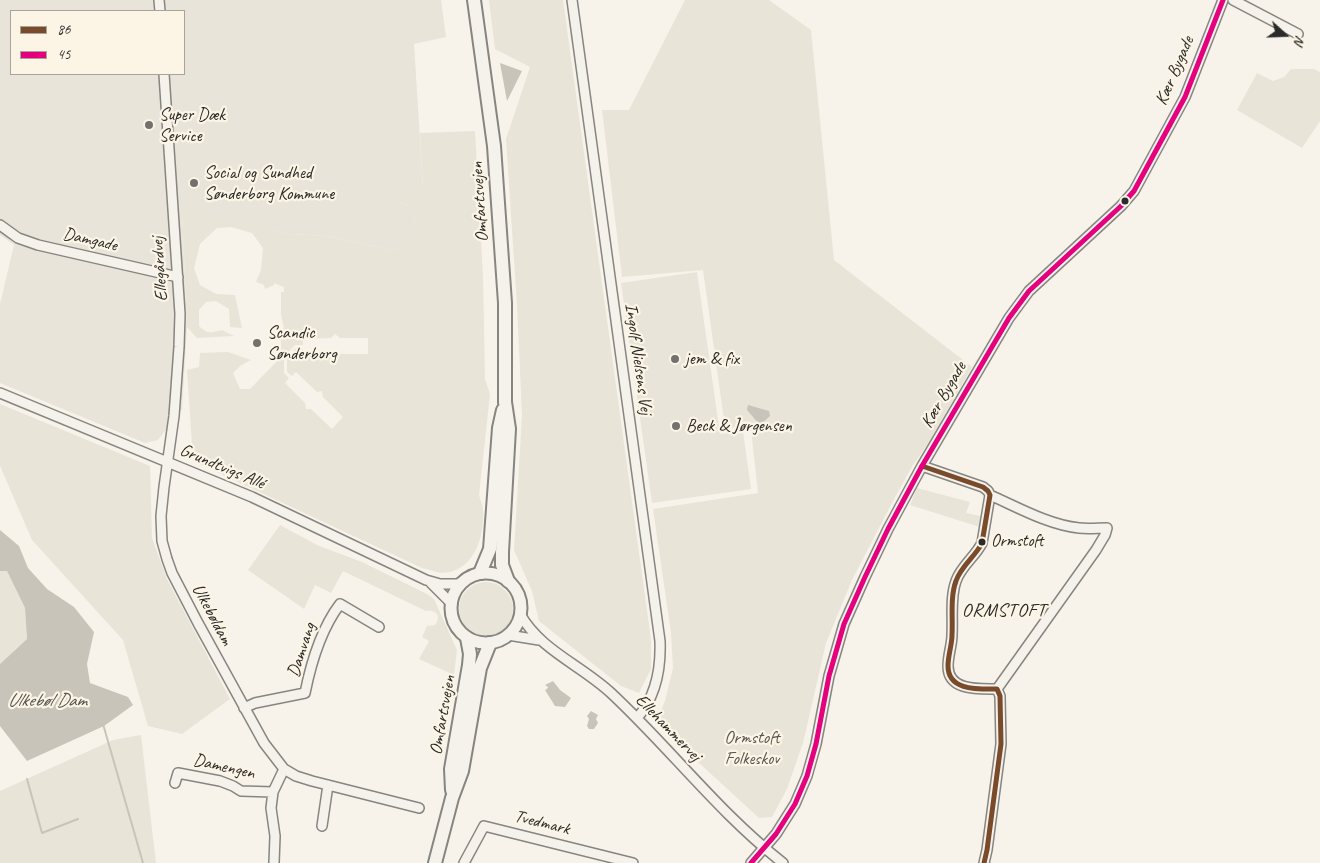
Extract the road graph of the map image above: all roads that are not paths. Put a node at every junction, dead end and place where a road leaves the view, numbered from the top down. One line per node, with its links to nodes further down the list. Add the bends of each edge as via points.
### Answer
1 (474, 0): 10 (highway, Omfartsvejen, via 494,146 505,303)
2 (572, 0): 27 (street, Ingolf Nielsens Vej, via 660,641 658,678 649,702)
3 (1223, 0): 12 (street, Kær Bygade, via 1185,97 1134,191 1029,291 1009,318)
4 (1233, 0): 5 (street)
5 (1298, 34)
6 (164, 75): 8 (street, Ellegårdvej)
7 (0, 226): 8 (street, Damgade, via 18,238 38,245)
8 (178, 277): 11 (street, Ellegårdvej, via 179,347)
9 (0, 393): 11 (street, Grundtvigs Allé)
10 (505, 402): 14 (highway, Omfartsvejen, via 499,428 490,549); 16 (highway, Omfartsvejen, via 510,429 502,565)
11 (167, 461): 15 (street, Grundtvigs Allé, via 252,497); 26 (street, Ulkebøldam, via 161,516 167,559)
12 (922, 466): 13 (street, via 983,487); 35 (street, Kær Bygade, via 888,529 848,616 829,676 807,776 795,804)
13 (990, 495): 25 (street, via 982,543 956,580 948,665 949,676 963,687); 25 (street, via 1064,525 1107,528 1056,609)
14 (480, 574): 16 (main road, via 492,574); 17 (main road)
15 (426, 580): 17 (street, Grundtvigs Allé); 18 (street, Grundtvigs Allé)
16 (508, 581): 19 (main road, via 517,594)
17 (460, 584): 18 (main road)
18 (451, 603): 22 (main road, via 455,625)
19 (520, 614): 21 (main road); 23 (street, Ellehammervej)
20 (379, 627): 26 (street, Damvang, via 340,604 330,617 310,669 305,693)
21 (508, 635): 23 (street, Ellehammervej); 24 (main road)
22 (467, 638): 24 (main road); 32 (highway, Omfartsvejen, via 469,665 451,769)
23 (539, 640): 27 (street, Ellehammervej, via 609,691)
24 (490, 642): 32 (highway, Omfartsvejen, via 480,668 462,771)
25 (997, 689): 42 (street, via 1001,704 1001,744)
26 (244, 708): 28 (street, Ulkebøldam)
27 (637, 718): 35 (street, Ellehammervej, via 713,800)
28 (284, 769): 30 (street, Ulkebøldam); 31 (street)
29 (175, 783): 31 (street, Damengen, via 178,773 220,781 241,791)
30 (328, 785): 33 (street, Ulkebøldam); 34 (street)
31 (273, 792): 36 (street)
32 (452, 798): 37 (highway, Omfartsvejen)
33 (419, 808)
34 (322, 826)
35 (765, 849): 40 (street); 41 (street, Ellehammervej)
36 (274, 863)
37 (435, 863)
38 (464, 863): 39 (street, Tvedmark, via 484,826)
39 (633, 863)
40 (751, 863)
41 (783, 863)
42 (984, 863)

